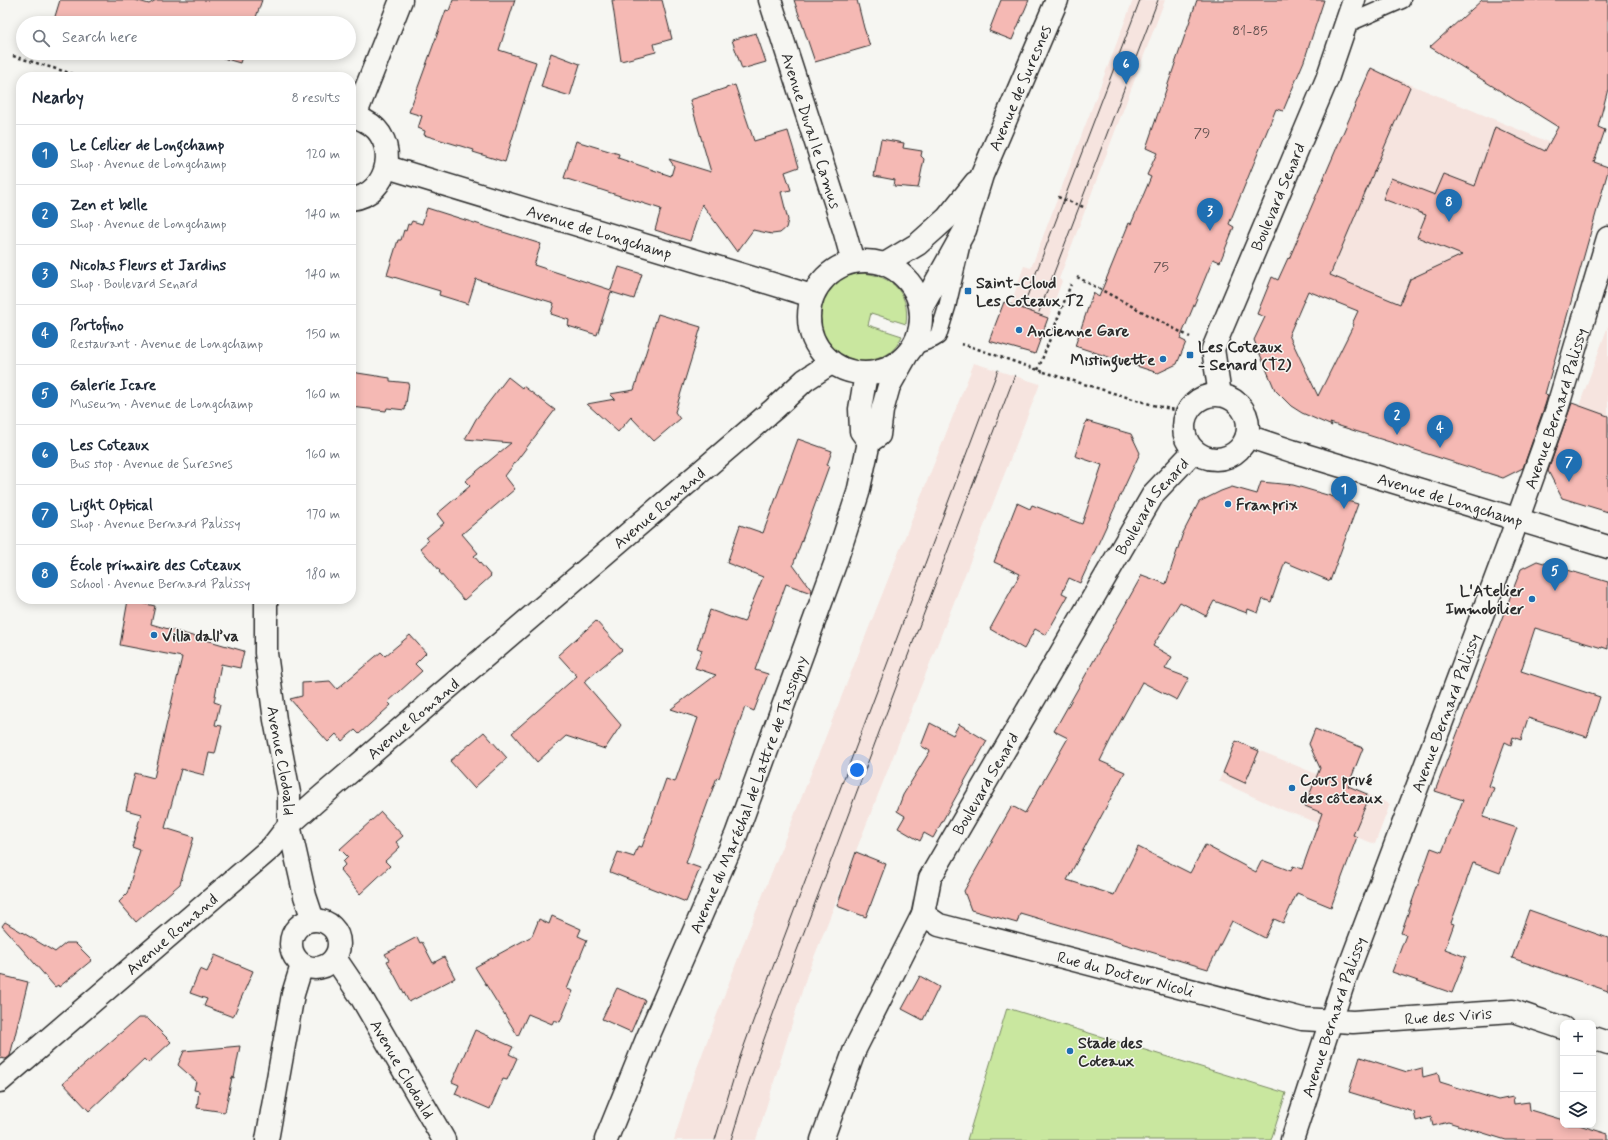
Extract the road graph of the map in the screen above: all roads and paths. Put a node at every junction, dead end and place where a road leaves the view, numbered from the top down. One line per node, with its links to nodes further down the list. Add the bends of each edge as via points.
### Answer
1 (402, 0): 11 (street)
2 (770, 0): 20 (street, Avenue Duval le Camus, via 846,233)
3 (1056, 0): 14 (street, Avenue de Suresnes)
4 (1354, 0): 6 (street, Boulevard Senard)
5 (1402, 0): 6 (lane)
6 (1347, 24): 27 (street, Boulevard Senard, via 1327,79)
7 (13, 56): 8 (path)
8 (16, 57)
9 (26, 60): 10 (path)
10 (66, 72)
11 (356, 109)
12 (356, 117): 13 (street, via 373,125 379,131 388,155)
13 (387, 166): 16 (street, via 382,179 370,192); 24 (street, Avenue de Longchamp)
14 (982, 175): 18 (street, Avenue de Suresnes); 21 (street, Avenue de Suresnes, via 947,218 918,244)
15 (1058, 197): 17 (path)
16 (356, 199)
17 (1086, 208)
18 (965, 230): 25 (street, Avenue de Suresnes); 28 (lane, Avenue de Suresnes, via 938,336)
19 (1608, 238): 37 (street, Avenue Bernard Palissy, via 1557,409)
20 (853, 262): 21 (street); 24 (street, via 836,269 822,280)
21 (885, 264): 25 (street, via 902,274 915,290)
22 (1077, 277): 27 (path)
23 (1071, 284): 30 (path)
24 (812, 296): 29 (street, via 808,314 810,333 818,349)
25 (921, 309): 28 (street, via 921,329)
26 (972, 347): 30 (path, bridge)
27 (1213, 349): 32 (street)
28 (910, 351): 31 (street, via 888,369); 35 (street, Avenue du Maréchal de Lattre de Tassigny, via 889,386 879,435)
29 (831, 363): 31 (street, via 848,371); 40 (street, Avenue Romand, via 805,380)
30 (1038, 370): 33 (path, bridge)
31 (866, 374): 35 (street, via 860,424 861,431)
32 (1220, 395): 33 (street, via 1209,395 1198,400); 34 (street, via 1239,404 1245,413)
33 (1188, 413): 36 (street, via 1184,421 1184,432)
34 (1247, 436): 36 (street, via 1240,449 1231,456 1220,459); 37 (street, Avenue de Longchamp)
35 (869, 442): 52 (street, Avenue du Maréchal de Lattre de Tassigny, via 858,492 835,564 736,835)
36 (1194, 451): 41 (street, Boulevard Senard, via 1154,493 930,878)
37 (1518, 519): 38 (street, Avenue de Longchamp); 45 (street, Avenue Bernard Palissy)
38 (1608, 547)
39 (266, 604): 40 (street, Avenue Clodoald, via 266,653 274,720 288,793)
40 (289, 825): 42 (street, Avenue Clodoald); 49 (street, Avenue Romand, via 272,847)
41 (923, 914): 45 (street, Rue du Docteur Nicoli, via 939,925 1302,1019); 53 (street, Boulevard Senard, via 855,1049)
42 (313, 920): 43 (street, via 322,920 334,930 339,940); 44 (street, via 302,923 292,935 290,943 296,960)
43 (335, 958): 44 (street, via 329,964 320,967); 51 (street, Avenue Clodoald, via 360,995)
44 (302, 965): 50 (street, via 293,994)
45 (1331, 1021): 46 (street, Rue des Viris, via 1353,1022 1513,1011); 54 (street, Avenue Bernard Palissy)
46 (1560, 1027)
47 (1596, 1039): 48 (street)
48 (1608, 1043)
49 (0, 1081)
50 (267, 1140)
51 (444, 1140)
52 (606, 1140)
53 (822, 1140)
54 (1292, 1140)

